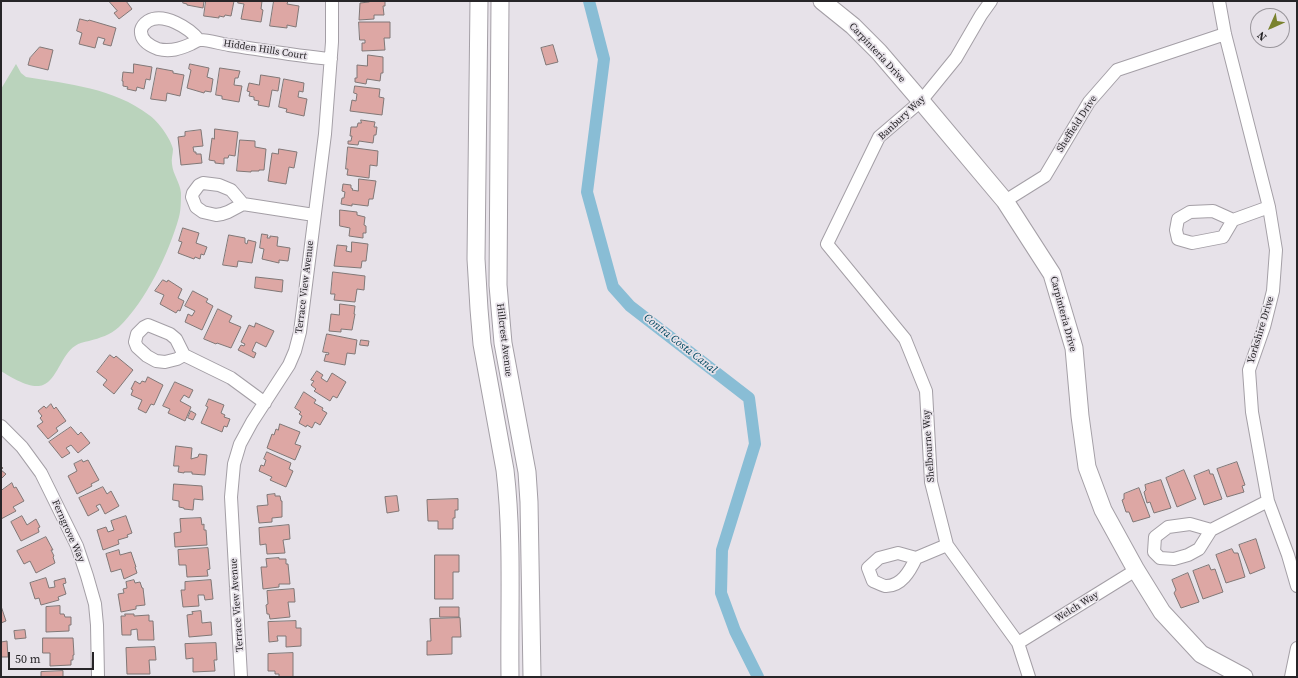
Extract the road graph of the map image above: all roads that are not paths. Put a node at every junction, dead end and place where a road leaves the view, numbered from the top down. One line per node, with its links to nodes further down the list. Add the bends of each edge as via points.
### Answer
1 (332, 1): 9 (street, Terrace View Avenue)
2 (479, 1): 26 (main road, Hillcrest Avenue, via 477,266 482,344 507,488 510,552)
3 (500, 1): 33 (main road, Hillcrest Avenue, via 498,285 503,343 527,472)
4 (822, 1): 10 (main road, Carpinteria Drive, via 853,26 879,52)
5 (991, 1): 10 (street, Banbury Way, via 956,58)
6 (1219, 1): 7 (street, Yorkshire Drive)
7 (1225, 34): 11 (street, Sheffield Drive, via 1117,70 1089,102 1044,176); 13 (street, Yorkshire Drive)
8 (199, 40): 9 (street, Hidden Hills Court)
9 (331, 59): 14 (street, Terrace View Avenue, via 324,142)
10 (921, 101): 11 (main road, Carpinteria Drive); 16 (street, Banbury Way, via 879,137)
11 (1005, 201): 24 (main road, Carpinteria Drive, via 1052,274 1074,348 1088,467 1103,510)
12 (243, 204): 14 (street)
13 (1269, 207): 15 (street); 20 (street, Yorkshire Drive, via 1276,250 1273,291 1264,328 1249,370 1252,412)
14 (314, 215): 18 (street, Terrace View Avenue, via 300,334 289,365)
15 (1233, 220)
16 (827, 244): 22 (street, Shelbourne Way, via 905,340 926,391 931,482)
17 (184, 355): 18 (street, via 232,378)
18 (265, 403): 30 (street, Terrace View Avenue, via 240,444 232,479)
19 (1, 426): 29 (street, Ferngrove Way, via 22,447 41,473 77,546 95,604)
20 (1268, 501): 21 (street); 25 (street, Yorkshire Drive)
21 (1211, 530)
22 (947, 545): 23 (street); 27 (street, Shelbourne Way)
23 (916, 558)
24 (1136, 570): 27 (street, Welch Way); 35 (main road, Carpinteria Drive, via 1162,612 1201,654)
25 (1297, 586)
26 (509, 623): 31 (main road, Hillcrest Avenue); 32 (main road)
27 (1018, 643): 34 (street, Shelbourne Way)
28 (1297, 648): 36 (street)
29 (98, 677)
30 (241, 677)
31 (510, 677)
32 (519, 677)
33 (532, 677)
34 (1029, 677)
35 (1244, 677)
36 (1291, 677)

